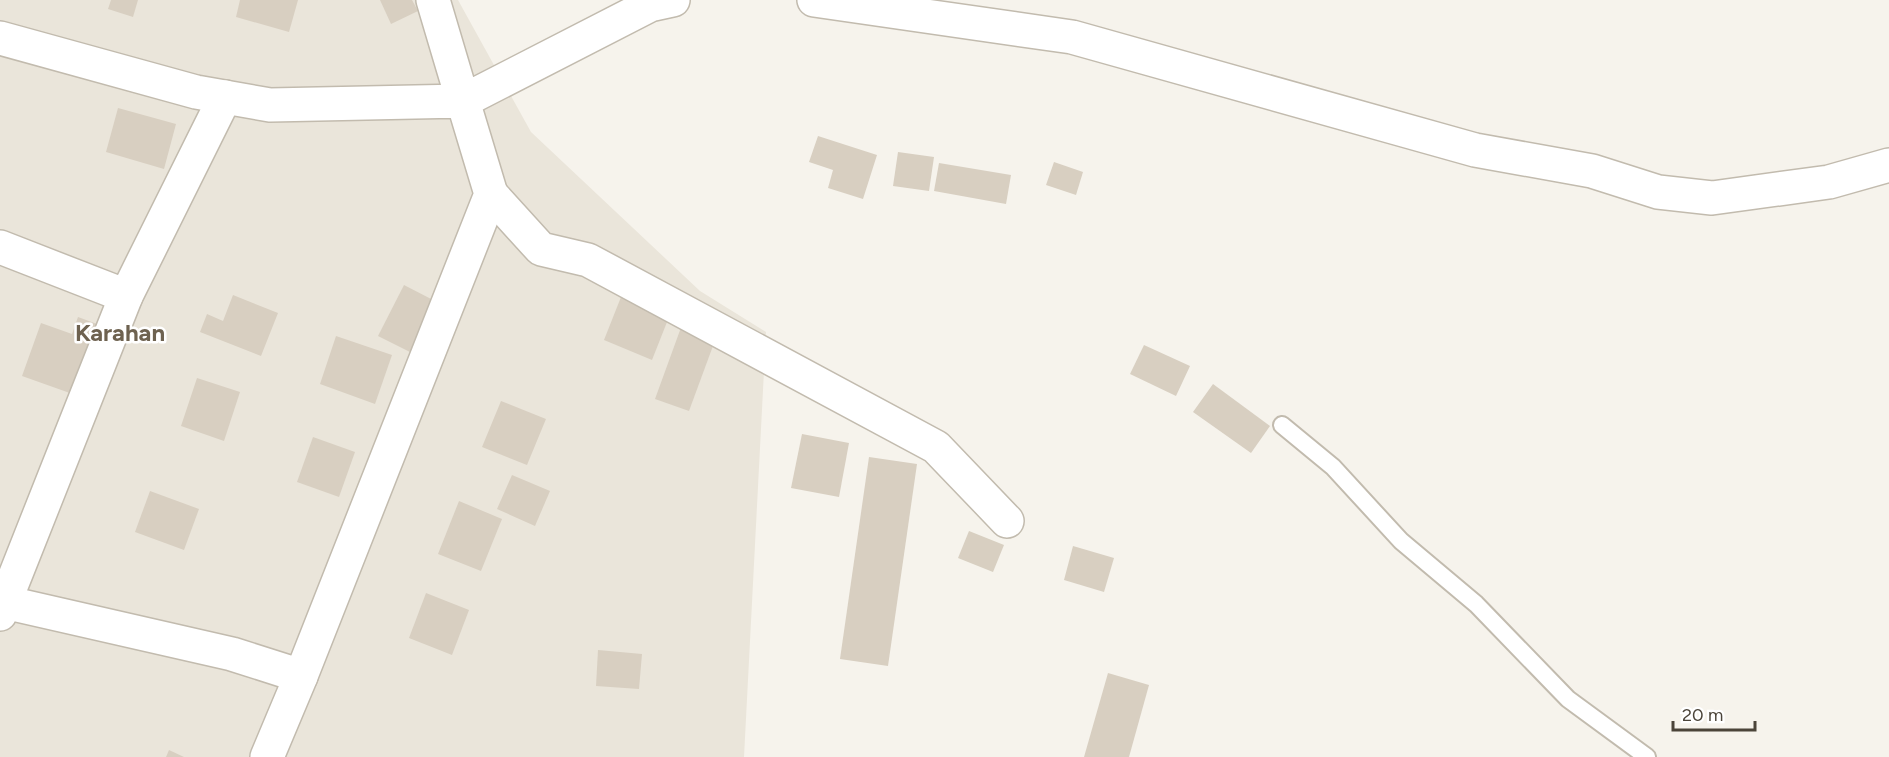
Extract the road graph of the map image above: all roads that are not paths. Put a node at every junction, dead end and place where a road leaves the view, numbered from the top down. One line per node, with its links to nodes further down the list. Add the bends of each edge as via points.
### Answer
1 (433, 0): 6 (street)
2 (673, 0): 6 (street, via 651,5)
3 (814, 0): 7 (street, via 1072,37 1475,150 1592,171 1658,192 1712,198 1829,182)
4 (0, 38): 5 (street)
5 (225, 98): 6 (street, via 270,105); 10 (street)
6 (463, 102): 8 (street)
7 (1889, 165)
8 (490, 194): 12 (street, via 541,249 588,260 936,447); 14 (street)
9 (0, 247): 10 (street)
10 (126, 296): 13 (street)
11 (1282, 425): 16 (lane, via 1333,467 1401,541 1476,604 1568,699)
12 (1007, 521)
13 (2, 606): 14 (street, via 232,654)
14 (301, 676): 15 (street)
15 (267, 757)
16 (1647, 757)

